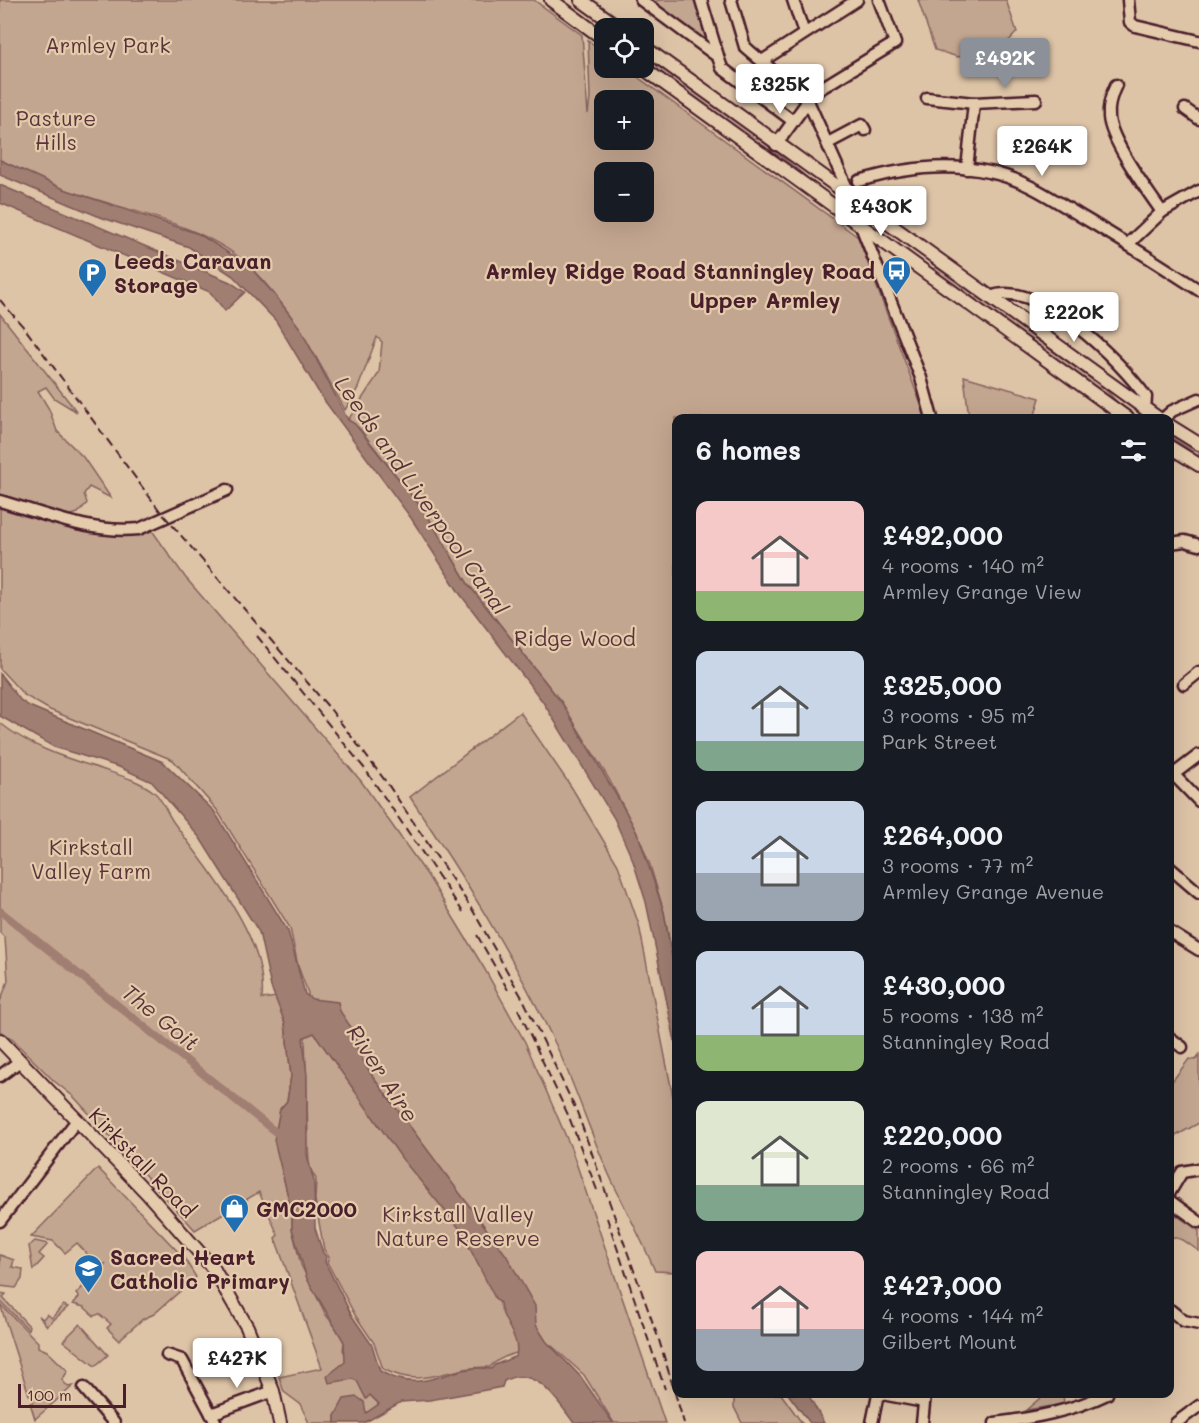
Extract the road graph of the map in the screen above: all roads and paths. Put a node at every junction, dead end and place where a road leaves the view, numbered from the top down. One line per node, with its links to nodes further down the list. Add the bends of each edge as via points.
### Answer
1 (551, 0): 10 (main road)
2 (641, 0): 17 (street)
3 (701, 0): 17 (street)
4 (732, 0): 18 (street, via 745,47)
5 (793, 0): 14 (street)
6 (879, 0): 22 (street, via 895,43)
7 (1128, 0): 15 (street, via 1130,22 1135,26)
8 (851, 2): 14 (street)
9 (587, 3): 10 (main road, via 577,8); 11 (main road); 12 (main road, via 593,21)
10 (574, 17): 12 (main road)
11 (607, 18)
12 (586, 25): 13 (main road)
13 (594, 31)
14 (804, 33): 18 (street)
15 (1199, 41)
16 (654, 54): 30 (main road)
17 (718, 57): 27 (street, via 722,68)
18 (762, 61): 22 (street)
19 (654, 76): 38 (main road)
20 (1116, 85): 37 (street, via 1109,104 1111,128)
21 (927, 98): 24 (street)
22 (806, 99): 27 (street); 29 (street)
23 (1036, 100): 24 (street)
24 (974, 103): 31 (street)
25 (1185, 109): 26 (street)
26 (1199, 119)
27 (793, 121): 30 (street)
28 (865, 130): 29 (street, via 862,125)
29 (828, 143): 32 (street)
30 (777, 145): 34 (main road)
31 (967, 169): 33 (street, via 900,169); 41 (street, via 988,171 1026,185)
32 (840, 171): 34 (street); 36 (street)
33 (859, 181)
34 (834, 187): 36 (main road); 38 (main road)
35 (1199, 191): 37 (street)
36 (852, 200): 40 (main road, via 870,217); 42 (main road)
37 (1162, 212): 41 (street)
38 (844, 213): 39 (main road)
39 (861, 226): 40 (main road); 43 (street)
40 (875, 235): 43 (street); 46 (main road)
41 (1128, 244): 44 (street)
42 (936, 259): 45 (main road); 46 (main road, via 931,271 952,285)
43 (876, 260): 48 (street)
44 (1199, 290)
45 (990, 297): 50 (main road); 51 (street, via 999,293 1020,296 1064,316 1124,369 1146,397)
46 (960, 298): 49 (main road)
47 (1199, 399): 52 (street)
48 (931, 414)
49 (1121, 414)
50 (1150, 414)
51 (1153, 414)
52 (1163, 414)
53 (1174, 428): 55 (main road)
54 (1174, 444): 57 (main road)
55 (1199, 444)
56 (1174, 450): 57 (main road)
57 (1197, 464)
58 (227, 490): 59 (street, via 140,529 129,530 86,526)
59 (0, 501)
60 (1174, 542): 61 (street)
61 (1199, 545)
62 (1199, 672): 63 (street)
63 (1184, 684)
64 (1199, 755): 65 (street)
65 (1174, 770)
66 (1174, 773): 67 (street)
67 (1199, 801)
68 (1174, 871): 69 (street)
69 (1199, 893)
70 (1174, 934): 71 (street)
71 (1199, 950)
72 (0, 1041): 75 (main road, Kirkstall Road)
73 (1174, 1041): 74 (street)
74 (1182, 1047)
75 (20, 1061): 76 (street); 77 (main road, Kirkstall Road)
76 (0, 1076)
77 (77, 1120): 81 (street); 87 (main road, Kirkstall Road, via 213,1268 247,1328)
78 (1199, 1169): 79 (street, via 1182,1172)
79 (1174, 1185)
80 (1174, 1204): 82 (street)
81 (0, 1221)
82 (1199, 1222)
83 (1174, 1313): 84 (street, via 1184,1321)
84 (1199, 1324)
85 (167, 1355): 92 (street, via 182,1360)
86 (84, 1388): 93 (street)
87 (273, 1391): 92 (street); 94 (main road, Kirkstall Road)
88 (877, 1398): 95 (street)
89 (924, 1398): 96 (street)
90 (1099, 1398): 97 (street, via 1050,1414)
91 (1199, 1406): 98 (street)
92 (213, 1418)
93 (114, 1423)
94 (280, 1423)
95 (872, 1423)
96 (922, 1423)
97 (995, 1423)
98 (1176, 1423)

